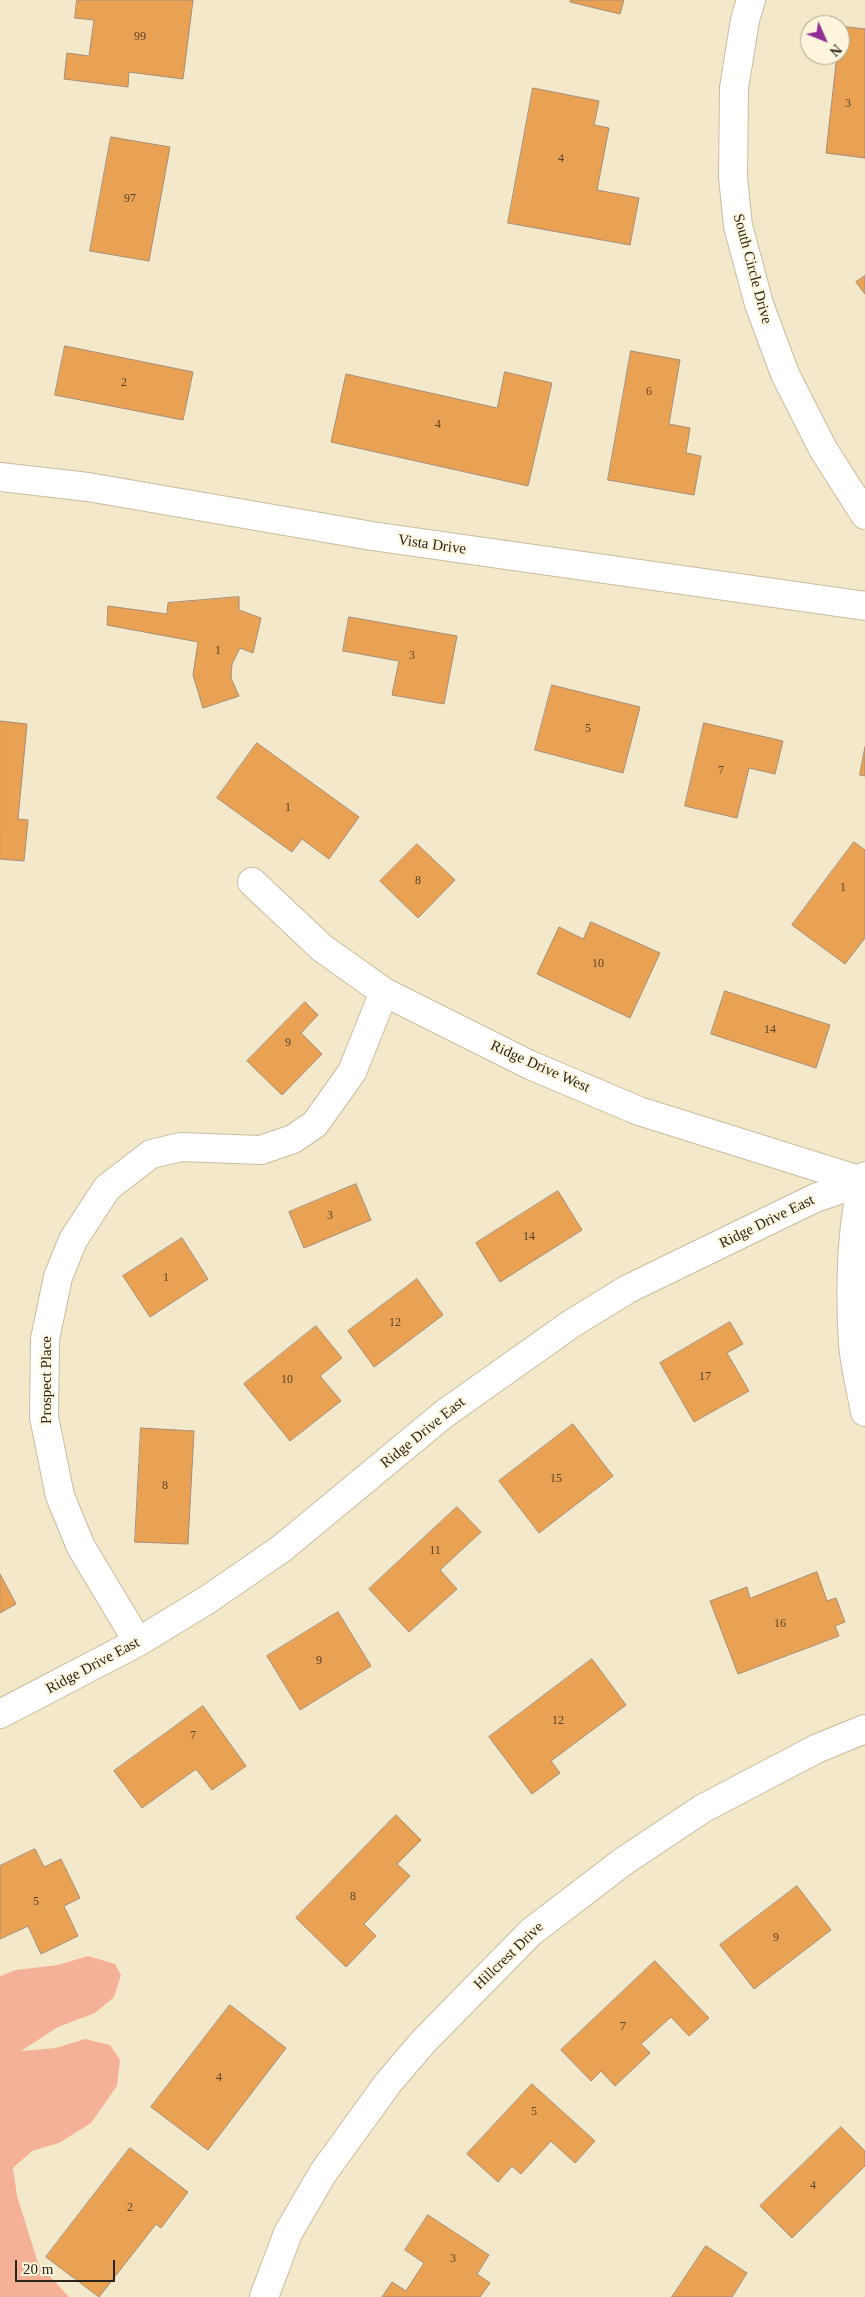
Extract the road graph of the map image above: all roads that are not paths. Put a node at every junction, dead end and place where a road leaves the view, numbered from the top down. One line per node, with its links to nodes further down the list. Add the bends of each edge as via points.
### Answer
1 (751, 0): 3 (street, South Circle Drive, via 734,88 733,177 738,226 759,304 785,374 823,449)
2 (0, 477): 4 (street, Vista Drive, via 88,487 372,536)
3 (865, 515)
4 (865, 606)
5 (252, 882): 6 (street, Ridge Drive West, via 322,948)
6 (384, 992): 7 (street, Ridge Drive West, via 530,1065 639,1111); 9 (street, Prospect Place, via 352,1072 315,1124 293,1139 261,1150 180,1147 151,1154 107,1188 73,1240 58,1277 45,1339 44,1417 60,1496 81,1547)
7 (864, 1180): 8 (street, via 859,1192 852,1268 853,1345); 9 (street, Ridge Drive East, via 815,1198 628,1289 571,1324 444,1414 281,1549)
8 (865, 1412)
9 (138, 1642): 10 (street, Ridge Drive East)
10 (0, 1714)
11 (865, 1729): 12 (street, Hillcrest Drive, via 816,1749 702,1809 624,1861 531,1932 424,2041 388,2083 323,2173 288,2233)
12 (264, 2297)

